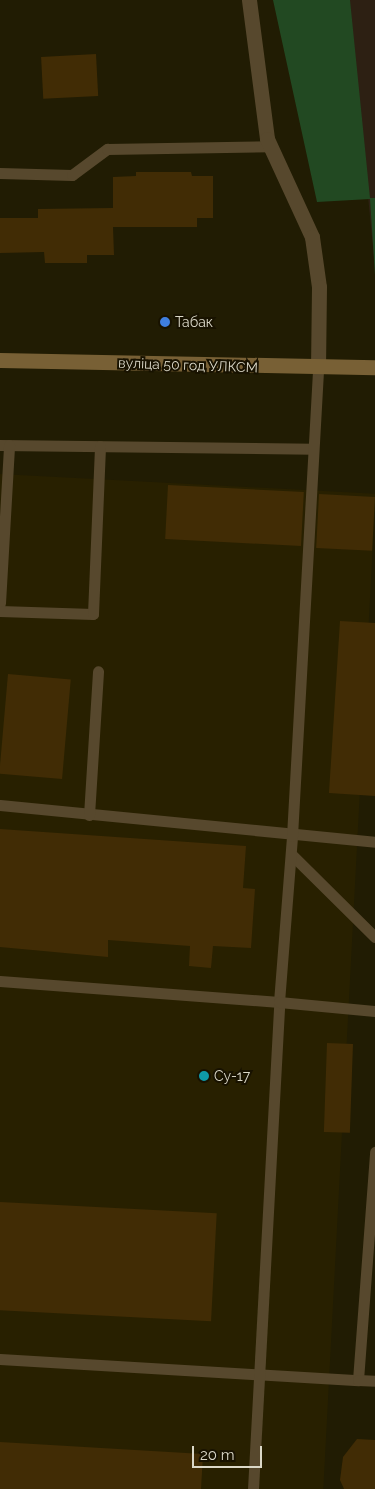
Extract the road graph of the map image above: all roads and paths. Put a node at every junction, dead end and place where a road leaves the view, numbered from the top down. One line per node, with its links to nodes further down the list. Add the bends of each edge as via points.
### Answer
1 (249, 0): 2 (street)
2 (271, 146): 3 (lane, via 106,149 72,175); 6 (street, via 312,237 319,287)
3 (0, 173)
4 (0, 360): 6 (main road, вуліца 50 год УЛКСМ)
5 (375, 367): 6 (main road, вуліца 50 год УЛКСМ)
6 (318, 368): 9 (lane)
7 (4, 445): 8 (lane); 10 (lane)
8 (100, 446): 9 (lane); 11 (lane, via 93,614)
9 (312, 449): 15 (lane)
10 (0, 604)
11 (0, 611)
12 (98, 671): 14 (lane)
13 (0, 805): 14 (lane)
14 (89, 815): 15 (lane)
15 (292, 836): 16 (lane); 17 (lane)
16 (375, 842)
17 (291, 854): 18 (lane); 20 (lane)
18 (375, 937)
19 (0, 981): 20 (lane)
20 (279, 1002): 21 (lane); 24 (lane)
21 (375, 1010)
22 (375, 1152): 25 (lane)
23 (0, 1359): 24 (lane)
24 (259, 1373): 25 (lane); 27 (lane)
25 (358, 1380): 26 (lane)
26 (375, 1381)
27 (253, 1489)

